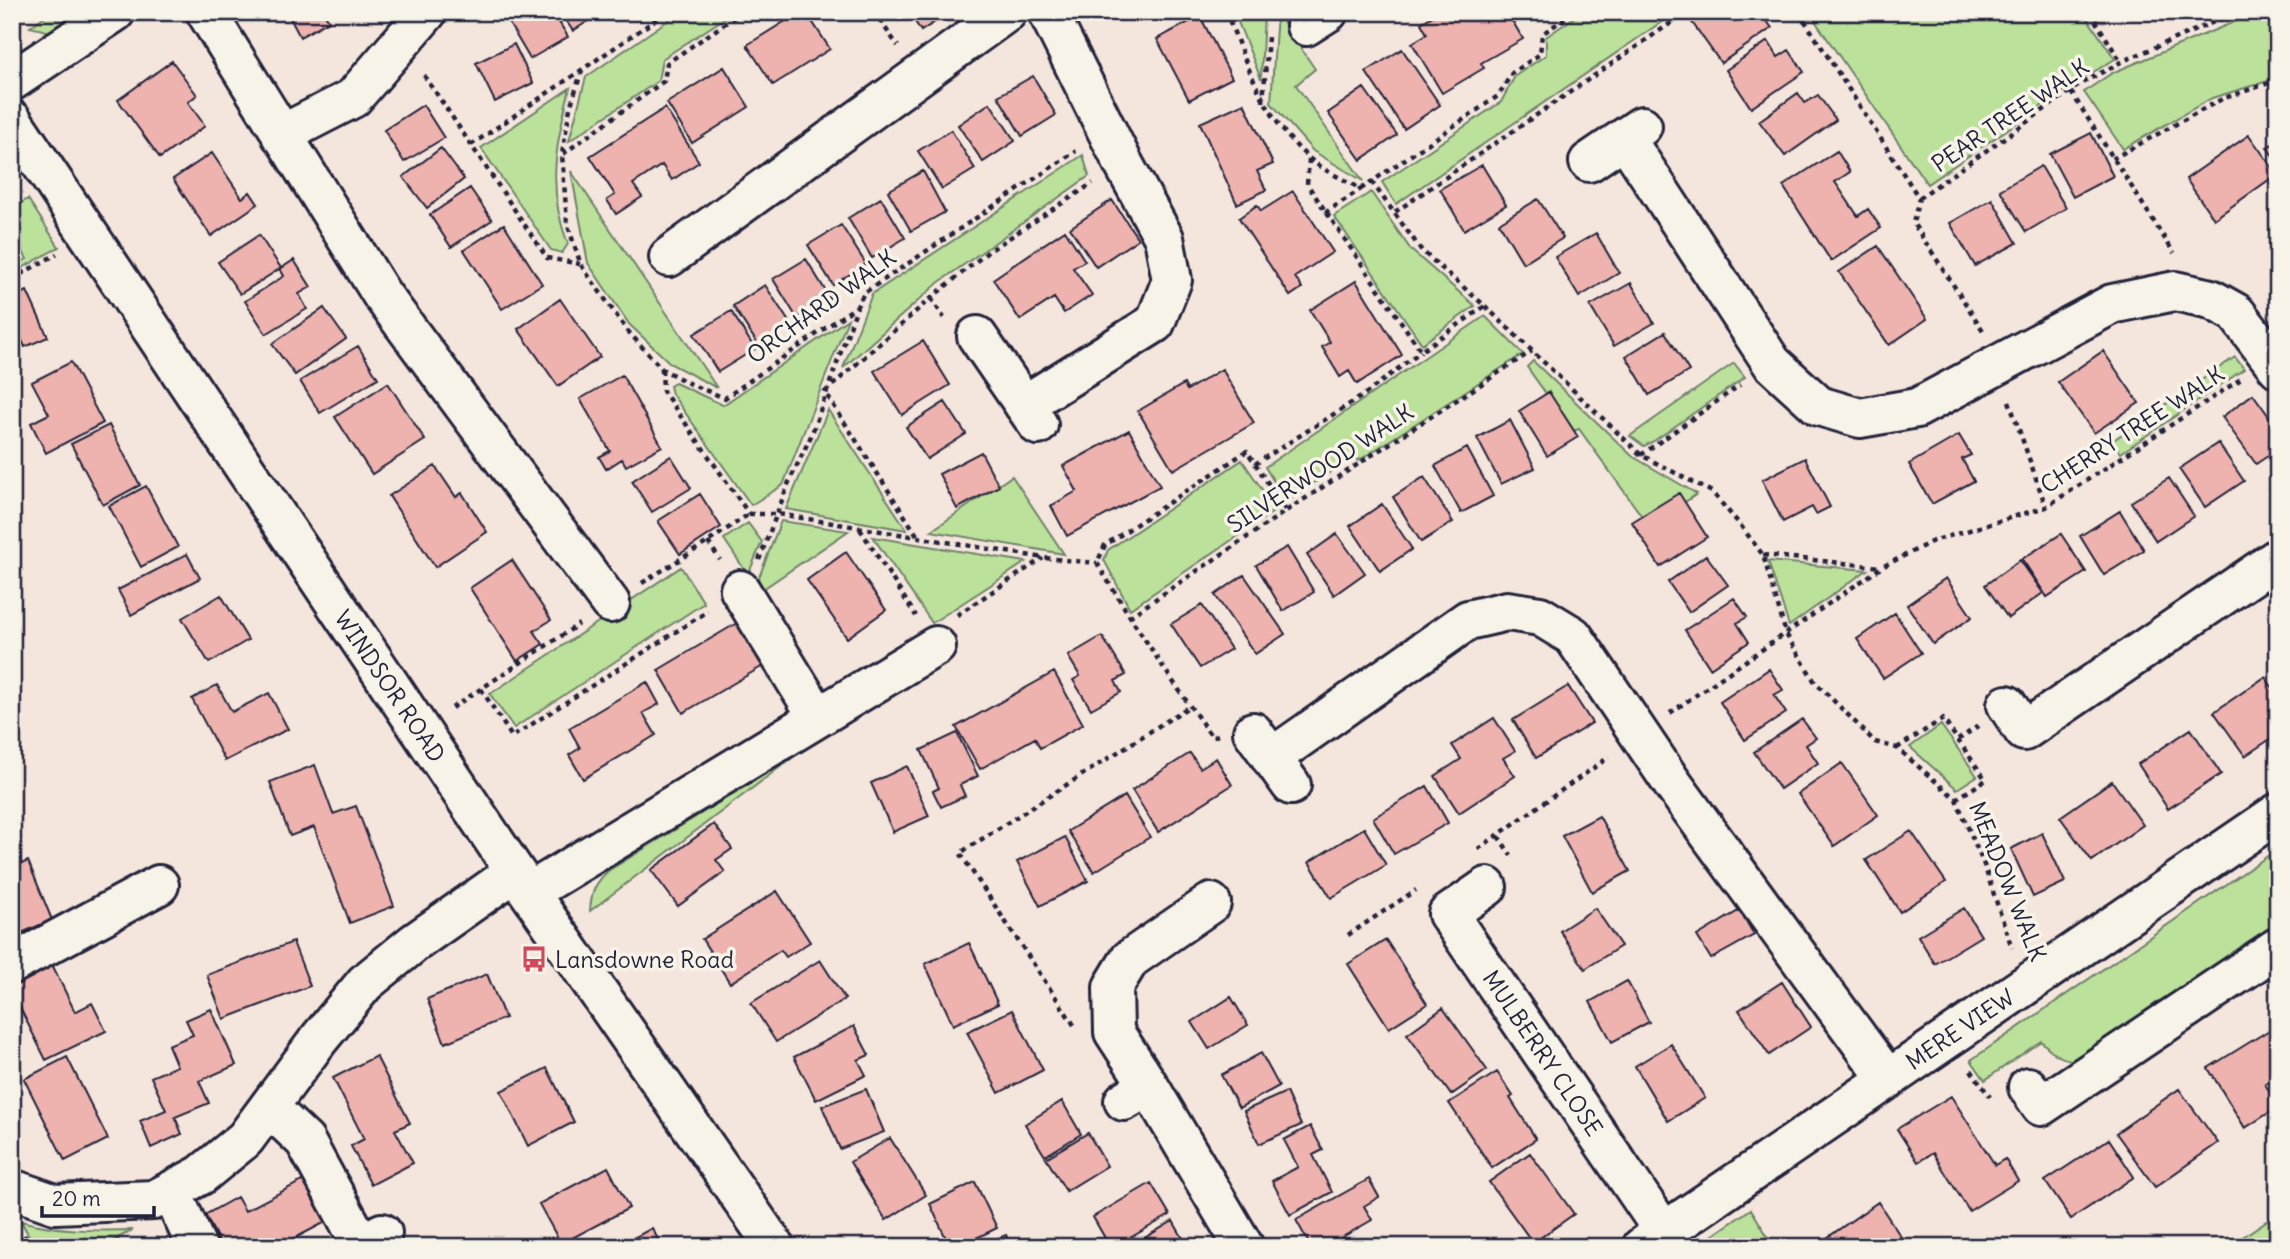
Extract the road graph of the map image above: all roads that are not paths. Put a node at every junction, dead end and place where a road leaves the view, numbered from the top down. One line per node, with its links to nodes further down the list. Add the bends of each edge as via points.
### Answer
1 (115, 12): 6 (street)
2 (206, 12): 8 (street)
3 (427, 12): 8 (street, via 352,98)
4 (1007, 12): 10 (street)
5 (1048, 12): 11 (street, via 1164,238 1172,280 1155,323 1032,416)
6 (12, 81)
7 (12, 120): 21 (street, WINDSOR ROAD)
8 (281, 135): 15 (street, via 523,504)
9 (1589, 162): 12 (street, via 1634,132 1772,363 1819,406 1860,418 1917,408 2112,304 2175,291 2211,299 2236,313)
10 (669, 257)
11 (977, 336)
12 (2274, 363)
13 (2278, 558): 17 (street, via 2024,731)
14 (747, 581): 18 (street)
15 (610, 603)
16 (932, 640): 18 (street)
17 (2007, 705)
18 (818, 717): 21 (street)
19 (1272, 758): 27 (street, via 1468,620 1507,611 1540,616 1573,636 1672,783)
20 (2278, 813): 27 (street, MERE VIEW)
21 (523, 882): 29 (street, via 414,943 365,982); 35 (street, WINDSOR ROAD)
22 (159, 885): 26 (street)
23 (1487, 887): 33 (street, MULBERRY CLOSE, via 1448,914)
24 (1211, 904): 36 (street, via 1130,959 1113,987 1114,1032 1137,1094)
25 (2278, 947): 28 (street, via 2041,1106)
26 (12, 964)
27 (1887, 1078): 33 (street, MERE VIEW)
28 (2028, 1087)
29 (269, 1107): 31 (street, via 245,1139 201,1175); 32 (street, via 305,1141 361,1244)
30 (12, 1189): 31 (street, via 55,1204 154,1200)
31 (171, 1191): 34 (street)
32 (382, 1233)
33 (1653, 1239)
34 (197, 1247)
35 (775, 1247)
36 (1244, 1247)

